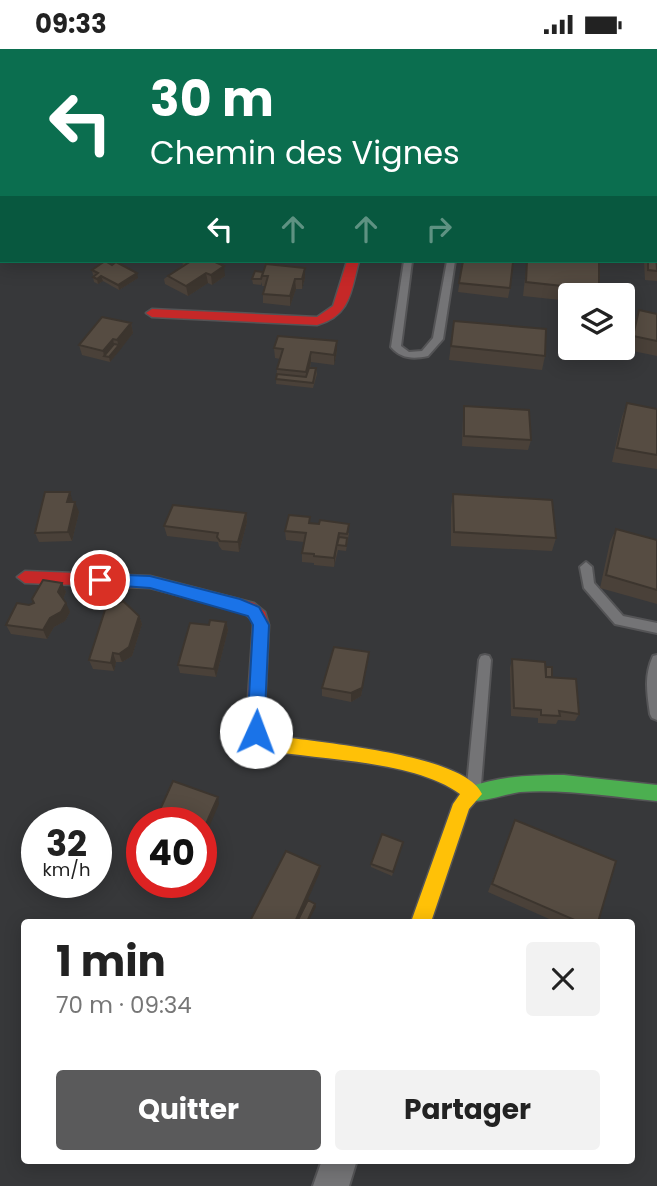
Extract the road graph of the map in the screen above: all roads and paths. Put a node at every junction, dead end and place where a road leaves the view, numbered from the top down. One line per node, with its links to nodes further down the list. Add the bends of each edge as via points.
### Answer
1 (352, 263): 4 (street, via 337,313 324,321)
2 (408, 263): 3 (lane, via 396,347 413,356 425,355 438,339)
3 (451, 263)
4 (152, 313)
5 (586, 567): 7 (lane, via 588,585 619,620)
6 (25, 577): 12 (street, via 150,582 247,607 261,625 255,727 263,742 444,772 463,782)
7 (657, 628)
8 (485, 660): 12 (lane)
9 (657, 660): 10 (lane, via 652,683)
10 (657, 714)
11 (657, 793): 12 (street, via 524,782 493,785)
12 (473, 794): 13 (street, via 462,804)
13 (422, 919)
14 (339, 1164): 15 (street)
15 (331, 1186)

